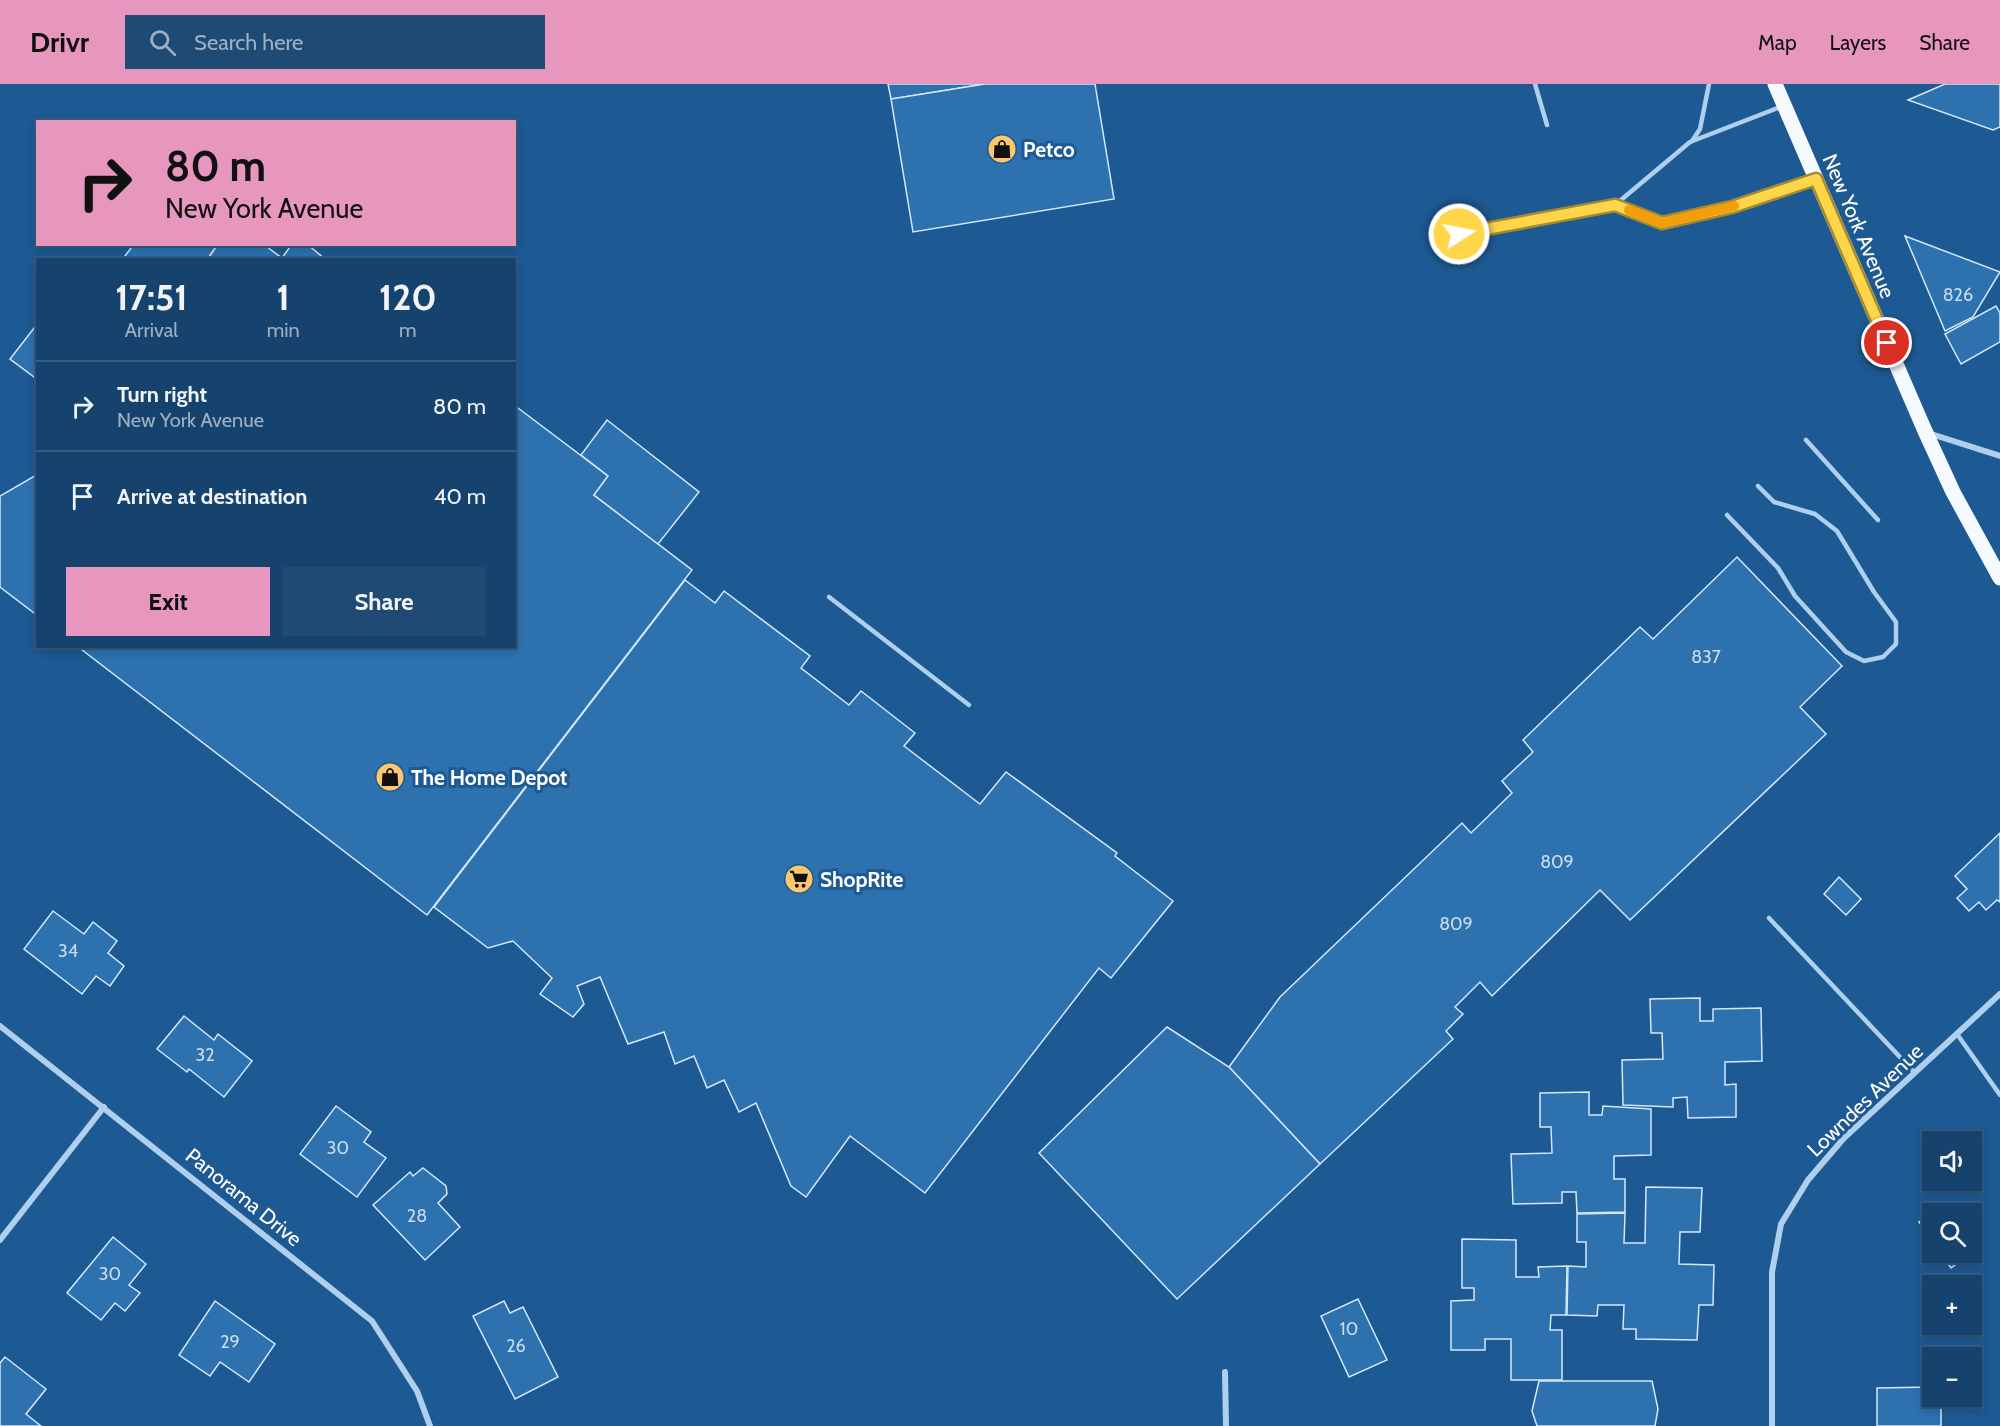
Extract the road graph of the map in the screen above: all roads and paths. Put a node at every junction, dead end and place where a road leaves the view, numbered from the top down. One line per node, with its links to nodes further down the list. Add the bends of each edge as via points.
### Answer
1 (1535, 84): 5 (lane)
2 (1709, 84): 6 (lane, via 1700,129)
3 (1775, 84): 4 (main road, New York Avenue)
4 (1785, 105): 6 (lane); 7 (main road, New York Avenue)
5 (1547, 125)
6 (1690, 142): 8 (lane)
7 (1816, 179): 8 (lane, via 1732,207 1662,223); 10 (main road, New York Avenue)
8 (1615, 205): 9 (lane)
9 (1459, 234)
10 (1925, 431): 12 (street); 16 (main road, New York Avenue)
11 (1806, 440): 15 (lane)
12 (2000, 456)
13 (1758, 486): 14 (lane, via 1774,502 1815,514 1837,531 1896,622 1896,644 1883,657 1864,661 1846,652 1795,596 1778,568)
14 (1727, 516)
15 (1878, 520)
16 (2000, 578)
17 (829, 597): 18 (lane)
18 (969, 705)
19 (1769, 918): 23 (lane)
20 (2000, 994): 22 (street, Lowndes Avenue)
21 (0, 1026): 25 (street, Panorama Drive)
22 (1957, 1034): 23 (street, Lowndes Avenue); 24 (lane)
23 (1915, 1073): 30 (street, Lowndes Avenue, via 1844,1138 1808,1180 1781,1224 1772,1272)
24 (2000, 1095)
25 (104, 1107): 26 (street); 28 (street, Panorama Drive, via 372,1321 417,1391)
26 (0, 1240)
27 (1225, 1372): 29 (street)
28 (430, 1426)
29 (1226, 1426)
30 (1772, 1426)

